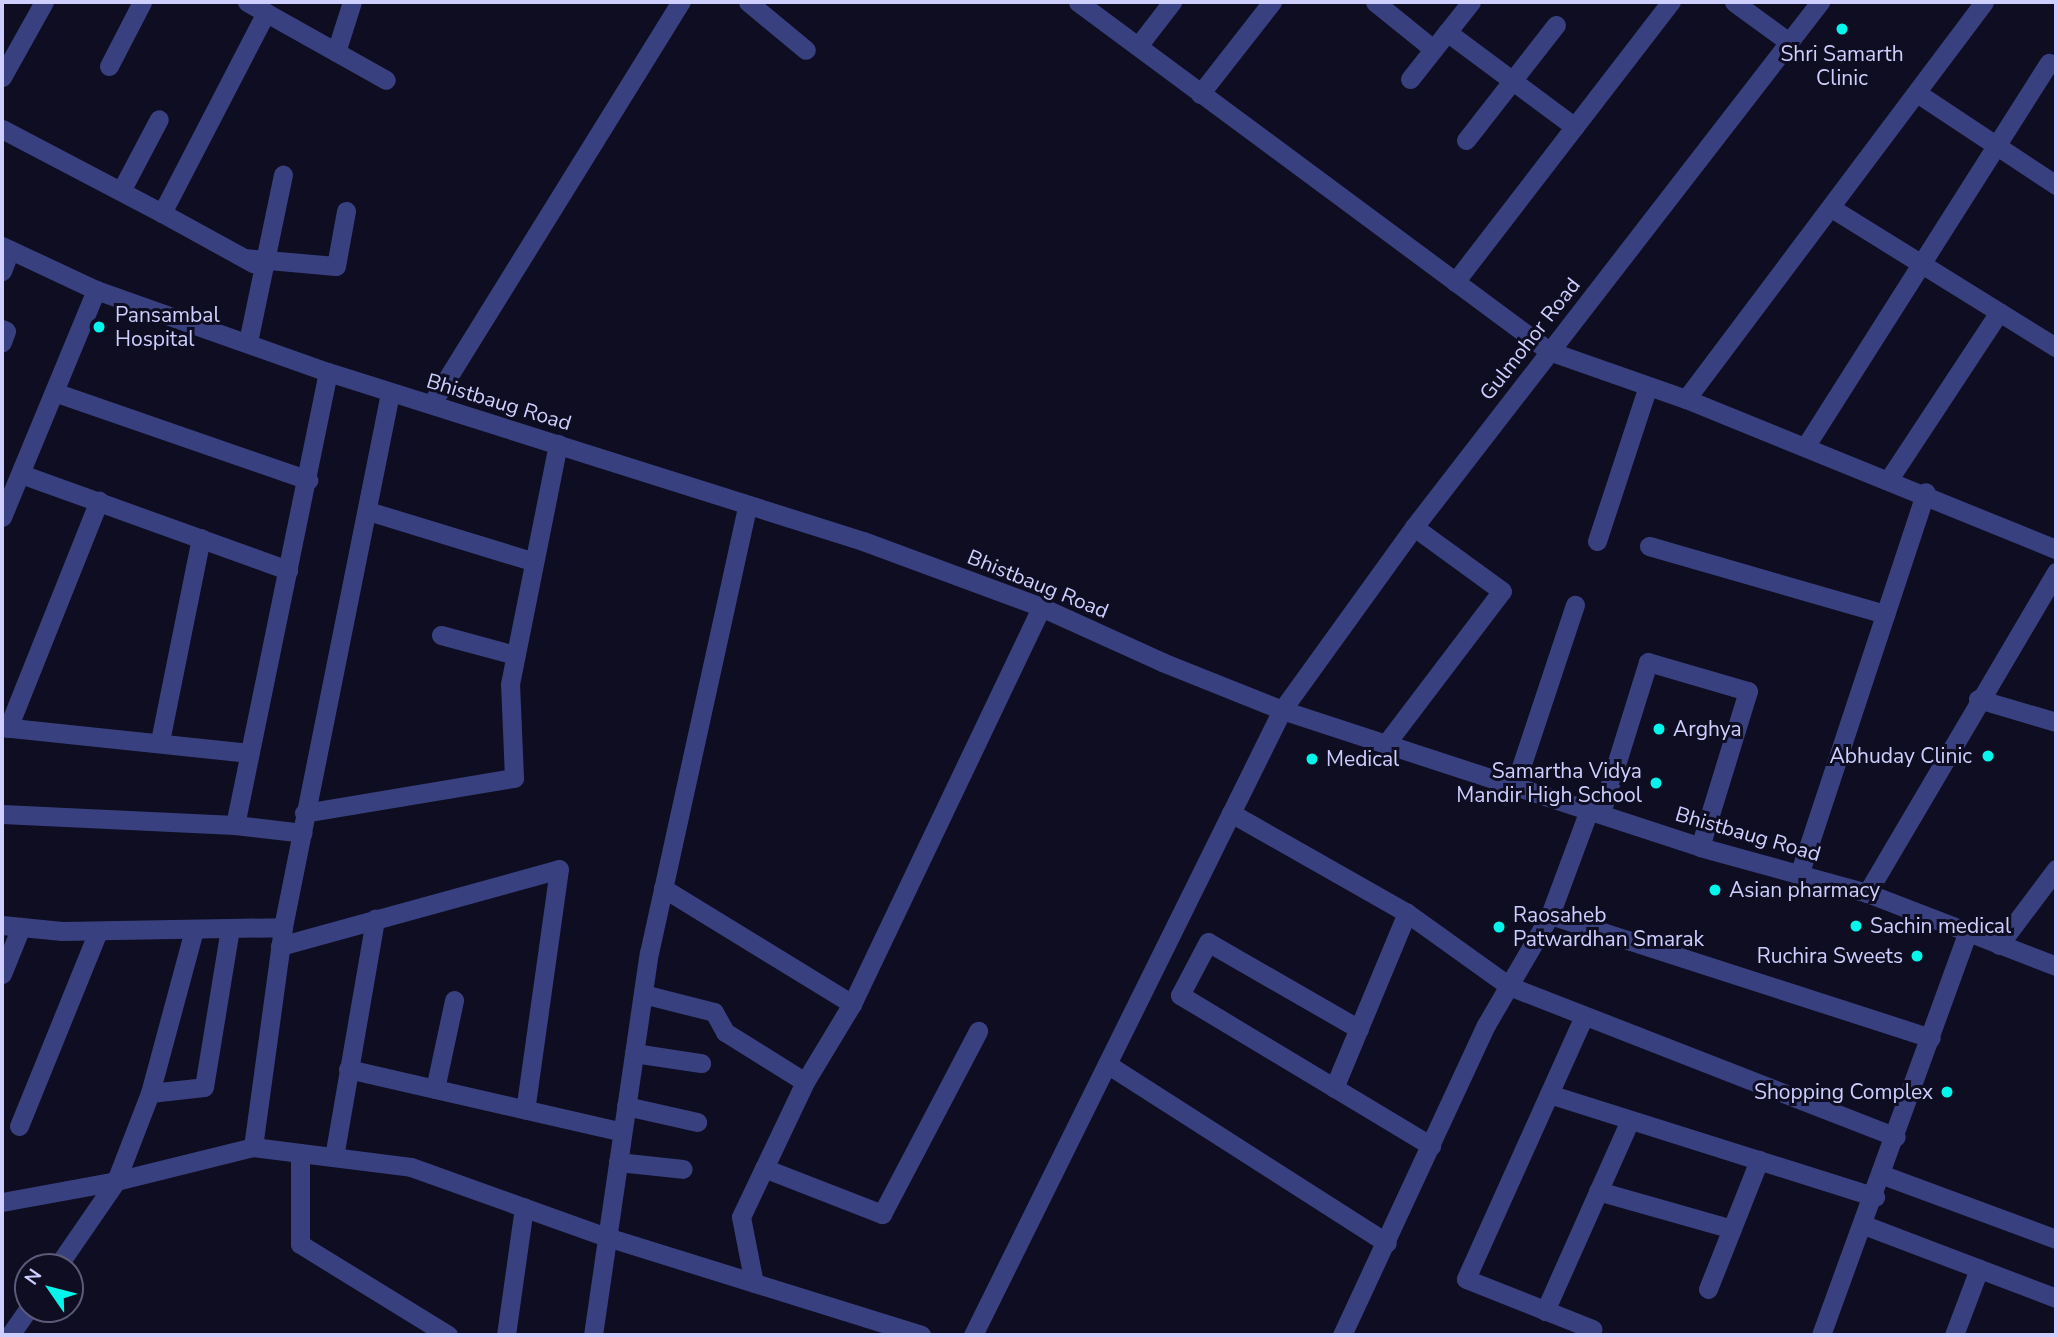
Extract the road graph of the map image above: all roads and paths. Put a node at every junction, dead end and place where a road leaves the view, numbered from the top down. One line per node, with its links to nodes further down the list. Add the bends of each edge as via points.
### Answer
1 (44, 2): 26 (street)
2 (142, 2): 25 (street)
3 (247, 2): 16 (street)
4 (352, 2): 23 (street)
5 (681, 2): 60 (street)
6 (748, 2): 22 (street)
7 (1078, 2): 20 (street)
8 (1172, 2): 20 (street)
9 (1272, 2): 31 (street)
10 (1375, 2): 21 (street)
11 (1471, 2): 18 (street)
12 (1671, 2): 33 (street)
13 (1734, 2): 19 (street)
14 (1821, 2): 19 (street, Gulmohor Road)
15 (1984, 2): 30 (street)
16 (266, 12): 23 (street); 42 (street)
17 (1556, 24): 29 (street)
18 (1447, 32): 21 (street); 29 (street)
19 (1790, 43): 54 (street, Gulmohor Road)
20 (1138, 46): 31 (street)
21 (1433, 49): 27 (street)
22 (806, 50)
23 (336, 52): 28 (street)
24 (2049, 63): 36 (street)
25 (108, 66)
26 (2, 77)
27 (1410, 79)
28 (386, 80)
29 (1511, 82): 33 (street); 35 (street)
30 (1917, 93): 36 (street); 40 (street)
31 (1200, 94): 47 (street)
32 (159, 119): 39 (street)
33 (1574, 127): 47 (street)
34 (2, 129): 39 (street)
35 (1466, 140)
36 (1998, 145): 38 (street); 44 (street)
37 (283, 175): 45 (street)
38 (2056, 185)
39 (121, 191): 42 (street)
40 (1833, 209): 44 (street); 59 (street)
41 (346, 211): 45 (street, via 337,266)
42 (162, 213): 45 (street, via 244,258)
43 (6, 248): 46 (street); 48 (street, Bhistbaug Road)
44 (1921, 260): 49 (street); 62 (street)
45 (265, 263): 52 (street)
46 (2, 271)
47 (1455, 282): 54 (street)
48 (96, 290): 52 (street, Bhistbaug Road); 57 (street)
49 (1998, 312): 53 (street); 64 (street)
50 (2, 329): 51 (street, via 6,331)
51 (2, 342)
52 (248, 342): 55 (street, Bhistbaug Road)
53 (2056, 347)
54 (1549, 351): 56 (street); 71 (street, Gulmohor Road)
55 (328, 372): 58 (street, Bhistbaug Road); 65 (street)
56 (1648, 386): 59 (street); 73 (street)
57 (57, 393): 63 (street); 65 (street)
58 (390, 393): 60 (street, Bhistbaug Road); 69 (street)
59 (1686, 399): 62 (street)
60 (432, 403): 61 (street, Bhistbaug Road)
61 (558, 444): 68 (street, Bhistbaug Road); 76 (street)
62 (1805, 447): 64 (street)
63 (21, 474): 67 (street); 70 (street)
64 (1889, 479): 66 (street)
65 (308, 480): 77 (street)
66 (1926, 492): 75 (street); 81 (street)
67 (99, 501): 72 (street); 87 (street)
68 (747, 506): 80 (street, Bhistbaug Road, via 863,541); 101 (street)
69 (368, 511): 76 (street); 93 (street)
70 (2, 517)
71 (1414, 527): 85 (street, Gulmohor Road); 89 (street, via 1502,591)
72 (201, 538): 77 (street); 88 (street)
73 (1597, 541)
74 (1650, 546): 81 (street)
75 (2056, 549)
76 (532, 561): 83 (street)
77 (288, 570): 90 (street)
78 (2056, 572): 84 (street)
79 (1575, 605): 91 (street)
80 (1041, 607): 85 (street, Bhistbaug Road); 118 (street)
81 (1885, 614): 100 (street)
82 (441, 635): 83 (street)
83 (515, 654): 93 (street, via 510,684 514,778)
84 (1978, 699): 86 (street); 102 (street)
85 (1282, 710): 89 (street, Bhistbaug Road); 94 (street, Gulmohor Road)
86 (2056, 722)
87 (5, 728): 88 (street)
88 (160, 741): 90 (street)
89 (1388, 741): 91 (street, Bhistbaug Road)
90 (250, 753): 96 (street)
91 (1515, 785): 92 (street, Bhistbaug Road)
92 (1595, 812): 98 (street, Bhistbaug Road); 98 (street, via 1648,662 1748,691); 104 (street)
93 (304, 813): 97 (street)
94 (1231, 813): 103 (street); 125 (street, Gulmohor Road)
95 (2, 814): 96 (street)
96 (235, 825): 97 (street)
97 (303, 833): 111 (street)
98 (1700, 847): 100 (street, Bhistbaug Road)
99 (2056, 869): 112 (street)
100 (1800, 872): 102 (street, Bhistbaug Road)
101 (663, 888): 116 (street); 118 (street)
102 (1867, 893): 110 (street, Bhistbaug Road)
103 (1407, 913): 115 (street); 120 (street)
104 (1550, 915): 115 (street); 122 (street)
105 (375, 919): 111 (street); 126 (street); 133 (street, via 559,869)
106 (11, 926): 109 (street); 114 (street)
107 (230, 928): 108 (street); 111 (street); 130 (street, via 204,1087)
108 (194, 930): 109 (street); 130 (street)
109 (98, 931): 136 (street)
110 (1968, 934): 112 (street, Bhistbaug Road); 122 (street)
111 (282, 936): 140 (street)
112 (1999, 945): 113 (street, Bhistbaug Road)
113 (2056, 966)
114 (2, 974)
115 (1508, 986): 119 (street); 139 (street)
116 (643, 994): 123 (street); 127 (street, via 714,1012 725,1032)
117 (454, 1000): 129 (street)
118 (852, 1004): 127 (street)
119 (1584, 1016): 131 (street); 138 (street)
120 (1359, 1029): 128 (street); 128 (street, via 1208,942 1180,995)
121 (978, 1031): 145 (street, via 882,1214)
122 (1931, 1038): 138 (street)
123 (634, 1053): 124 (street); 132 (street)
124 (701, 1063)
125 (1107, 1064): 157 (street); 170 (street, Gulmohor Road)
126 (348, 1069): 129 (street); 142 (street)
127 (805, 1082): 145 (street)
128 (1334, 1088): 139 (street)
129 (435, 1089): 133 (street)
130 (150, 1093): 148 (street)
131 (1549, 1094): 134 (street); 163 (street, via 1466,1279)
132 (626, 1106): 135 (street); 137 (street)
133 (525, 1110): 137 (street)
134 (1630, 1120): 143 (street); 149 (street)
135 (697, 1122)
136 (19, 1126)
137 (622, 1132): 144 (street)
138 (1896, 1138): 147 (street)
139 (1431, 1146): 157 (street)
140 (253, 1147): 141 (street); 148 (street)
141 (300, 1153): 142 (street); 166 (street, via 300,1244)
142 (334, 1157): 152 (street, via 411,1167)
143 (1759, 1160): 150 (street); 154 (street)
144 (618, 1162): 146 (street); 155 (street)
145 (764, 1168): 160 (street, via 741,1217)
146 (683, 1169)
147 (1883, 1175): 150 (street); 156 (street)
148 (116, 1181): 151 (street); 158 (street)
149 (1598, 1191): 154 (street); 163 (street)
150 (1875, 1197): 153 (street)
151 (2, 1202)
152 (524, 1207): 155 (street); 167 (street)
153 (1864, 1225): 159 (street); 172 (street)
154 (1731, 1229): 161 (street)
155 (607, 1237): 160 (street); 168 (street)
156 (2056, 1239)
157 (1387, 1243): 171 (street)
158 (67, 1253)
159 (1979, 1269): 162 (street); 173 (street)
160 (754, 1283): 164 (street)
161 (1708, 1289)
162 (2056, 1298)
163 (1545, 1311): 165 (street)
164 (870, 1328): 169 (street)
165 (1592, 1329)
166 (448, 1335)
167 (506, 1335)
168 (593, 1335)
169 (921, 1335)
170 (973, 1335)
171 (1342, 1335)
172 (1821, 1335)
173 (1954, 1335)

